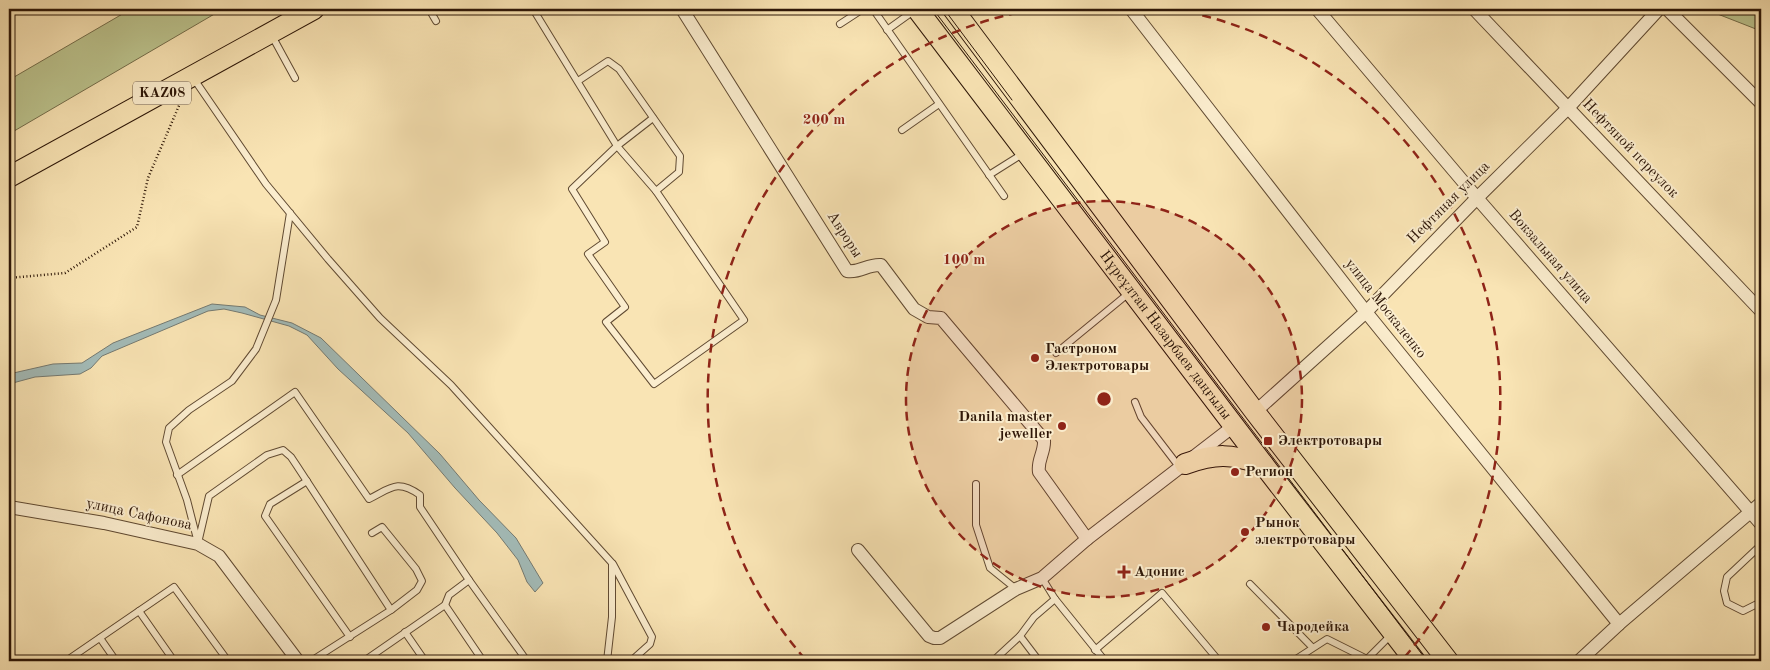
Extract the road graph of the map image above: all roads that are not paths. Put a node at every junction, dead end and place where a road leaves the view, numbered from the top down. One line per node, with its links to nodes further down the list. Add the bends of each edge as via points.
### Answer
1 (314, 9): 17 (main road, KAZ08)
2 (429, 9): 14 (lane)
3 (533, 9): 20 (lane)
4 (682, 9): 51 (street, Авроры, via 847,271 881,265 914,309 928,317 941,318 1044,440 1039,472)
5 (863, 9): 15 (lane)
6 (872, 9): 16 (lane)
7 (917, 9): 16 (lane); 27 (main road, Нұрсұлтан Назарбаев даңғылы)
8 (953, 9): 39 (main road, Нұрсұлтан Назарбаев даңғылы)
9 (1131, 9): 36 (street, улица Москаленко)
10 (1317, 9): 32 (street, Вокзальная улица)
11 (1474, 9): 23 (street, Нефтяной переулок)
12 (1658, 9): 23 (street, Нефтяная улица)
13 (1667, 9): 21 (street)
14 (436, 20)
15 (840, 24)
16 (887, 30): 22 (lane)
17 (270, 33): 18 (main road, KAZ08); 19 (lane)
18 (192, 76): 29 (main road, KAZ08); 33 (lane, via 266,184)
19 (295, 78)
20 (578, 82): 24 (lane, via 608,62 619,69); 26 (lane)
21 (1761, 103)
22 (939, 104): 25 (lane); 28 (lane)
23 (1568, 108): 32 (street, Нефтяная улица); 35 (street, Нефтяной переулок)
24 (653, 118): 26 (lane); 30 (lane, via 680,156 679,172)
25 (902, 130)
26 (617, 146): 30 (lane); 30 (lane, via 572,189 605,242 588,254 625,308 606,322 654,384 744,320)
27 (1025, 152): 28 (lane); 34 (main road, Нұрсұлтан Назарбаев даңғылы)
28 (989, 175): 31 (lane)
29 (9, 177)
30 (656, 191)
31 (1004, 196)
32 (1477, 198): 36 (street, Нефтяная улица); 48 (street, Вокзальная улица)
33 (290, 213): 43 (lane, via 276,300 256,349 232,381 169,428 166,442); 55 (lane, via 380,318 451,385)
34 (1132, 291): 37 (lane); 40 (main road, Нұрсұлтан Назарбаев даңғылы)
35 (1761, 311)
36 (1366, 312): 39 (street, Нефтяная улица); 65 (street, улица Москаленко)
37 (1056, 353)
38 (1135, 402): 42 (lane, via 1141,417)
39 (1255, 412): 40 (main road); 92 (main road, Нұрсұлтан Назарбаев даңғылы)
40 (1235, 425): 41 (main road, Нұрсұлтан Назарбаев даңғылы); 42 (street)
41 (1262, 464): 42 (main road, via 1224,455 1205,457); 67 (main road, Нұрсұлтан Назарбаев даңғылы)
42 (1182, 466): 51 (street)
43 (177, 475): 52 (lane); 57 (lane, via 295,392 369,499 397,485 409,487 420,495 420,507)
44 (307, 481): 52 (lane, via 283,450 267,455 209,496); 63 (lane); 69 (lane, via 270,504 266,516)
45 (976, 484): 59 (lane, via 976,525 990,568)
46 (1761, 504): 48 (street)
47 (9, 507): 52 (street, улица Сафонова, via 104,523)
48 (1751, 512): 49 (street, Вокзальная улица); 65 (street)
49 (1761, 524)
50 (372, 534): 63 (lane, via 382,527 422,581 417,590)
51 (1087, 539): 56 (street)
52 (198, 544): 78 (street, улица Сафонова, via 219,556)
53 (1761, 545): 61 (lane, via 1727,577 1724,591 1727,603 1743,611)
54 (858, 550): 59 (street, via 934,638 940,638)
55 (612, 563): 84 (lane, via 612,617); 85 (lane, via 652,637 650,644)
56 (1042, 578): 59 (street); 60 (lane)
57 (469, 580): 62 (lane, via 449,595); 83 (lane)
58 (1250, 584): 71 (lane)
59 (1016, 589)
60 (1055, 600): 68 (lane, via 1034,617); 72 (lane)
61 (1761, 602)
62 (445, 605): 66 (lane); 82 (lane)
63 (391, 610): 69 (lane)
64 (139, 611): 70 (lane); 76 (lane); 77 (lane, via 174,587)
65 (1619, 624): 93 (street)
66 (405, 632): 80 (lane); 81 (lane)
67 (1393, 633): 73 (lane); 91 (main road, Нұрсұлтан Назарбаев даңғылы)
68 (1020, 636): 86 (lane); 87 (lane)
69 (350, 637): 79 (lane)
70 (100, 638): 74 (lane); 75 (lane)
71 (1312, 647): 73 (lane, via 1327,639); 90 (lane)
72 (1095, 650): 88 (lane); 89 (lane, via 1162,593)
73 (1367, 660)
74 (66, 661)
75 (116, 661)
76 (174, 661)
77 (228, 661)
78 (298, 661)
79 (311, 661)
80 (365, 661)
81 (424, 661)
82 (483, 661)
83 (527, 661)
84 (607, 661)
85 (630, 661)
86 (993, 661)
87 (1039, 661)
88 (1104, 661)
89 (1219, 661)
90 (1293, 661)
91 (1415, 661)
92 (1448, 661)
93 (1579, 661)

